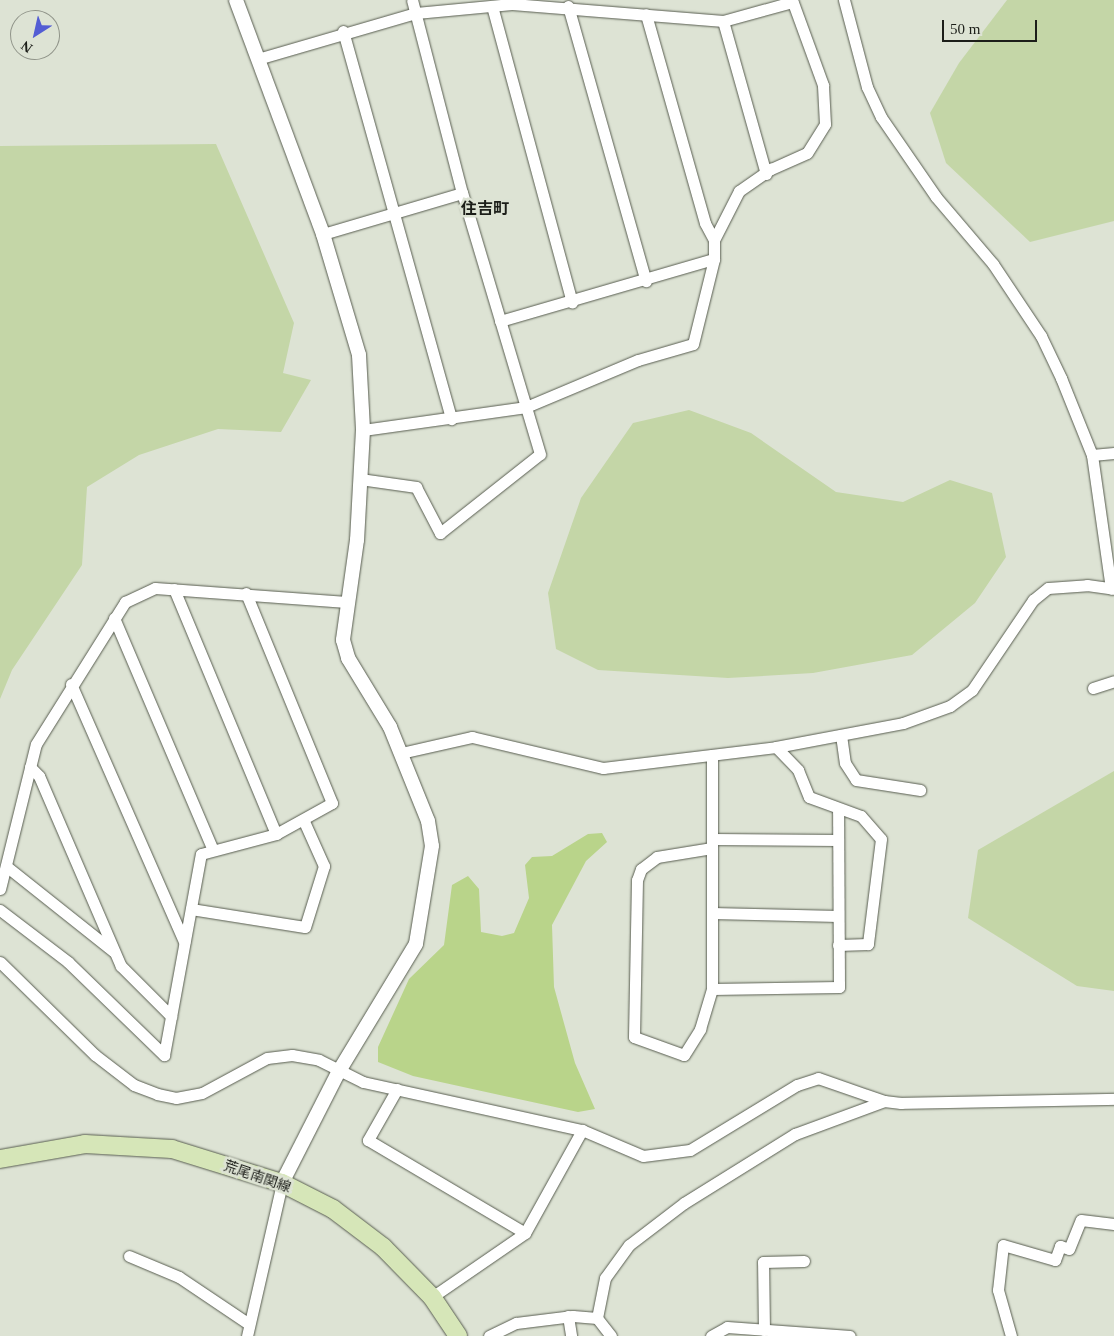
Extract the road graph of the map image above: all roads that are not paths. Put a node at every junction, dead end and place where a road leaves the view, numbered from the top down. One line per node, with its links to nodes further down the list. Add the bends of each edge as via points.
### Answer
1 (236, 0): 11 (street)
2 (412, 0): 7 (street)
3 (844, 0): 25 (street, via 867,87 881,117 902,152 993,264 1041,336)
4 (792, 1): 9 (street); 12 (street, via 823,86 825,124 807,153)
5 (492, 6): 6 (street); 7 (street); 19 (street)
6 (568, 6): 8 (street); 18 (street)
7 (416, 13): 10 (street); 13 (street)
8 (646, 14): 9 (street); 16 (street)
9 (723, 20): 12 (street)
10 (343, 31): 11 (street); 14 (street)
11 (261, 58): 15 (street)
12 (766, 174): 16 (street, via 739,191)
13 (462, 193): 14 (street); 20 (street)
14 (393, 212): 15 (street); 22 (street)
15 (322, 234): 23 (street, via 359,355)
16 (714, 240): 17 (street)
17 (714, 260): 18 (street); 21 (street, via 693,344 638,360)
18 (646, 281): 19 (street)
19 (572, 302): 20 (street)
20 (500, 320): 21 (street)
21 (526, 407): 22 (street); 26 (street, via 540,454 440,533 416,487)
22 (451, 419): 23 (street)
23 (363, 430): 26 (street)
24 (1114, 453): 25 (street)
25 (1092, 455): 28 (street)
26 (360, 479): 30 (street)
27 (174, 589): 29 (street); 31 (street, via 139,592 125,602); 43 (street)
28 (1113, 589): 35 (street, via 1062,585 1048,588 1033,600 991,668 950,706 903,723)
29 (246, 593): 30 (street); 42 (street, via 332,803)
30 (346, 602): 37 (street, via 343,640 348,658)
31 (114, 618): 33 (street); 46 (street)
32 (1114, 681): 34 (street)
33 (71, 684): 39 (street, via 46,722); 53 (street)
34 (1093, 688)
35 (840, 734): 36 (street); 40 (street, via 845,763 856,780)
36 (776, 746): 38 (street); 41 (street, via 798,770 809,797)
37 (401, 753): 38 (street, via 472,736 603,768); 59 (street, via 428,821 432,846 416,944)
38 (712, 755): 45 (street)
39 (30, 768): 47 (street); 55 (street, via 39,776)
40 (920, 790)
41 (838, 810): 44 (street); 54 (street, via 861,816 881,839 868,944)
42 (303, 819): 43 (street); 49 (street, via 324,866 306,927)
43 (276, 834): 46 (street)
44 (838, 840): 45 (street); 52 (street)
45 (712, 844): 51 (street); 57 (street, via 657,858 639,875 634,1037 684,1055 700,1029)
46 (213, 850): 49 (street, via 201,854)
47 (6, 866): 48 (street); 55 (street)
48 (0, 889)
49 (190, 909): 53 (street)
50 (0, 910): 58 (street, via 68,962 164,1054)
51 (712, 913): 52 (street); 57 (street)
52 (838, 916): 54 (street)
53 (184, 942): 58 (street)
54 (838, 945): 57 (street, via 839,987)
55 (114, 952): 58 (street, via 121,966)
56 (0, 962): 59 (street, via 95,1055 134,1084 157,1094 176,1098 202,1093 267,1058 292,1055 319,1060)
57 (712, 989)
58 (171, 1016)
59 (339, 1071): 60 (street, via 363,1082); 65 (street)
60 (397, 1089): 63 (street); 67 (street, via 368,1140)
61 (1114, 1099): 62 (street)
62 (884, 1101): 63 (street, via 818,1078 797,1085 690,1150 669,1155 643,1156); 72 (street, via 795,1134 647,1231 614,1260 605,1278)
63 (582, 1130): 67 (street)
64 (0, 1159): 65 (main road, 荒尾南関線, via 85,1144 172,1150)
65 (282, 1183): 70 (main road, 荒尾南関線, via 340,1214 383,1247); 73 (street)
66 (1114, 1224): 82 (street, via 1081,1220 1070,1249 1060,1246 1055,1260 1004,1245 998,1290)
67 (524, 1233): 70 (street)
68 (130, 1256): 73 (street, via 180,1277)
69 (804, 1261): 74 (street, via 763,1262)
70 (432, 1297): 76 (main road, 荒尾南関線)
71 (568, 1316): 72 (street); 77 (street, via 516,1323); 78 (street)
72 (597, 1318): 79 (street)
73 (249, 1324): 75 (street)
74 (764, 1330): 80 (street, via 727,1327); 81 (street)
75 (247, 1336)
76 (458, 1336)
77 (490, 1336)
78 (571, 1336)
79 (611, 1336)
80 (711, 1336)
81 (850, 1336)
82 (1011, 1336)

